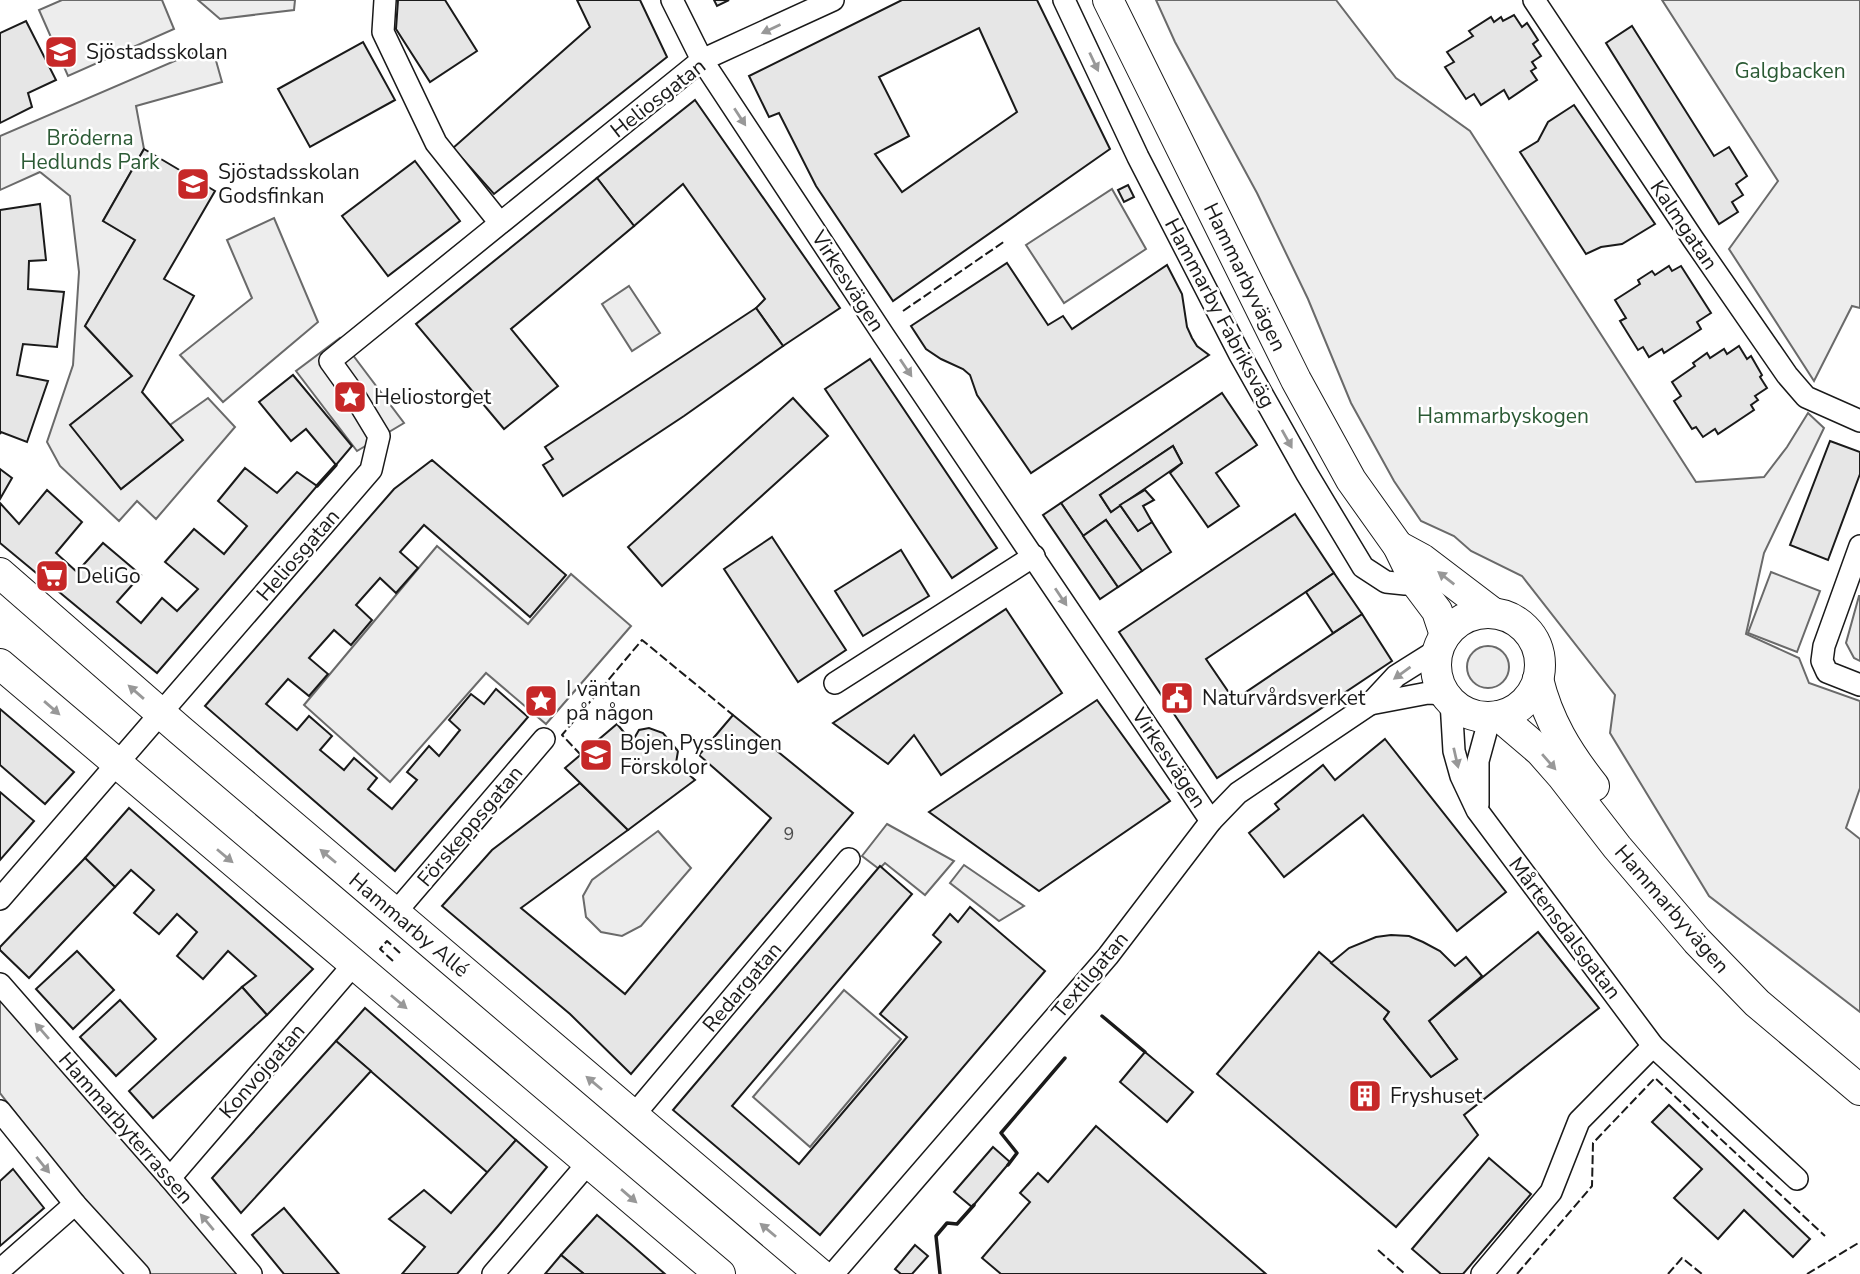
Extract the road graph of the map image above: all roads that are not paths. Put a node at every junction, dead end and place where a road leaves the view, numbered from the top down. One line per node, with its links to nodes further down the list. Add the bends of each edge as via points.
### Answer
1 (385, 0): 8 (street, via 383,32 436,143)
2 (672, 0): 7 (street, Virkesvägen)
3 (833, 0): 7 (street, Heliosgatan, one-way to 7)
4 (1065, 0): 14 (street, Hammarby Fabriksväg, one-way to 14, via 1144,168 1307,474 1363,567 1386,582)
5 (1108, 0): 10 (main road, Hammarbyvägen, via 1296,380 1351,480)
6 (1534, 0): 9 (street, Kalmgatan, via 1787,375 1807,397)
7 (702, 60): 8 (street, Heliosgatan); 12 (street, Virkesvägen, one-way to 12)
8 (500, 223): 23 (street, Heliosgatan, via 330,361 379,436 371,470)
9 (1860, 421)
10 (1398, 546): 14 (main road, Hammarbyvägen); 15 (main road, Hammarbyvägen, one-way to 10)
11 (1860, 546): 20 (street, via 1822,661 1827,672)
12 (1034, 556): 19 (street); 28 (street, Virkesvägen, one-way to 28)
13 (0, 573): 23 (main road, Hammarby Allé, one-way to 13)
14 (1416, 583): 16 (main road, Hammarbyvägen, via 1437,611)
15 (1493, 613): 16 (main road, via 1466,617); 18 (main road, Hammarbyvägen, via 1508,616 1531,635 1538,649)
16 (1442, 642): 21 (main road, Hammarbyvägen, via 1436,664); 22 (street, Textilgatan, one-way to 22, via 1396,676)
17 (0, 664): 26 (main road, one-way to 26)
18 (1538, 679): 24 (main road, via 1524,703); 35 (main road, Hammarbyvägen, via 1548,712 1570,754 1708,930 1769,996)
19 (835, 683)
20 (1860, 685)
21 (1448, 698): 22 (street, Textilgatan, via 1428,693); 24 (main road, Hammarbyvägen, via 1462,710); 27 (street, Mårtensdalsgatan, one-way to 27, via 1454,751)
22 (1370, 704): 28 (street, Textilgatan, via 1238,793)
23 (162, 714): 26 (street, Heliosgatan); 31 (main road, Hammarby Allé, one-way to 23)
24 (1494, 716): 27 (street, via 1478,761); 36 (main road, Hammarbyvägen, one-way to 36, via 1540,751 1697,941 1757,1003)
25 (544, 738): 31 (street, Förskeppsgatan)
26 (117, 765): 30 (street, Heliosgatan); 32 (main road, one-way to 32)
27 (1477, 810): 34 (street, Mårtensdalsgatan)
28 (1211, 821): 49 (street, Textilgatan, via 1108,956)
29 (849, 859): 38 (street, Redargatan)
30 (0, 899)
31 (395, 913): 38 (main road, Hammarby Allé, one-way to 31)
32 (354, 964): 39 (main road, one-way to 39); 40 (street, Konvojgatan)
33 (0, 984): 40 (street, Hammarbyterrassen, one-way to 33)
34 (1653, 1046): 41 (street, Mårtensdalsgatan); 50 (street, via 1579,1121 1551,1192)
35 (1860, 1072)
36 (1860, 1090)
37 (0, 1111): 42 (street, one-way to 42)
38 (633, 1116): 48 (main road, Hammarby Allé, one-way to 38)
39 (589, 1162): 46 (street); 47 (main road, one-way to 47)
40 (170, 1178): 45 (street, Hammarbyterrassen, one-way to 40)
41 (1797, 1179)
42 (75, 1204): 43 (street); 44 (street)
43 (0, 1270)
44 (139, 1274)
45 (251, 1274)
46 (493, 1274)
47 (720, 1274)
48 (820, 1274)
49 (833, 1274)
50 (1482, 1274)

